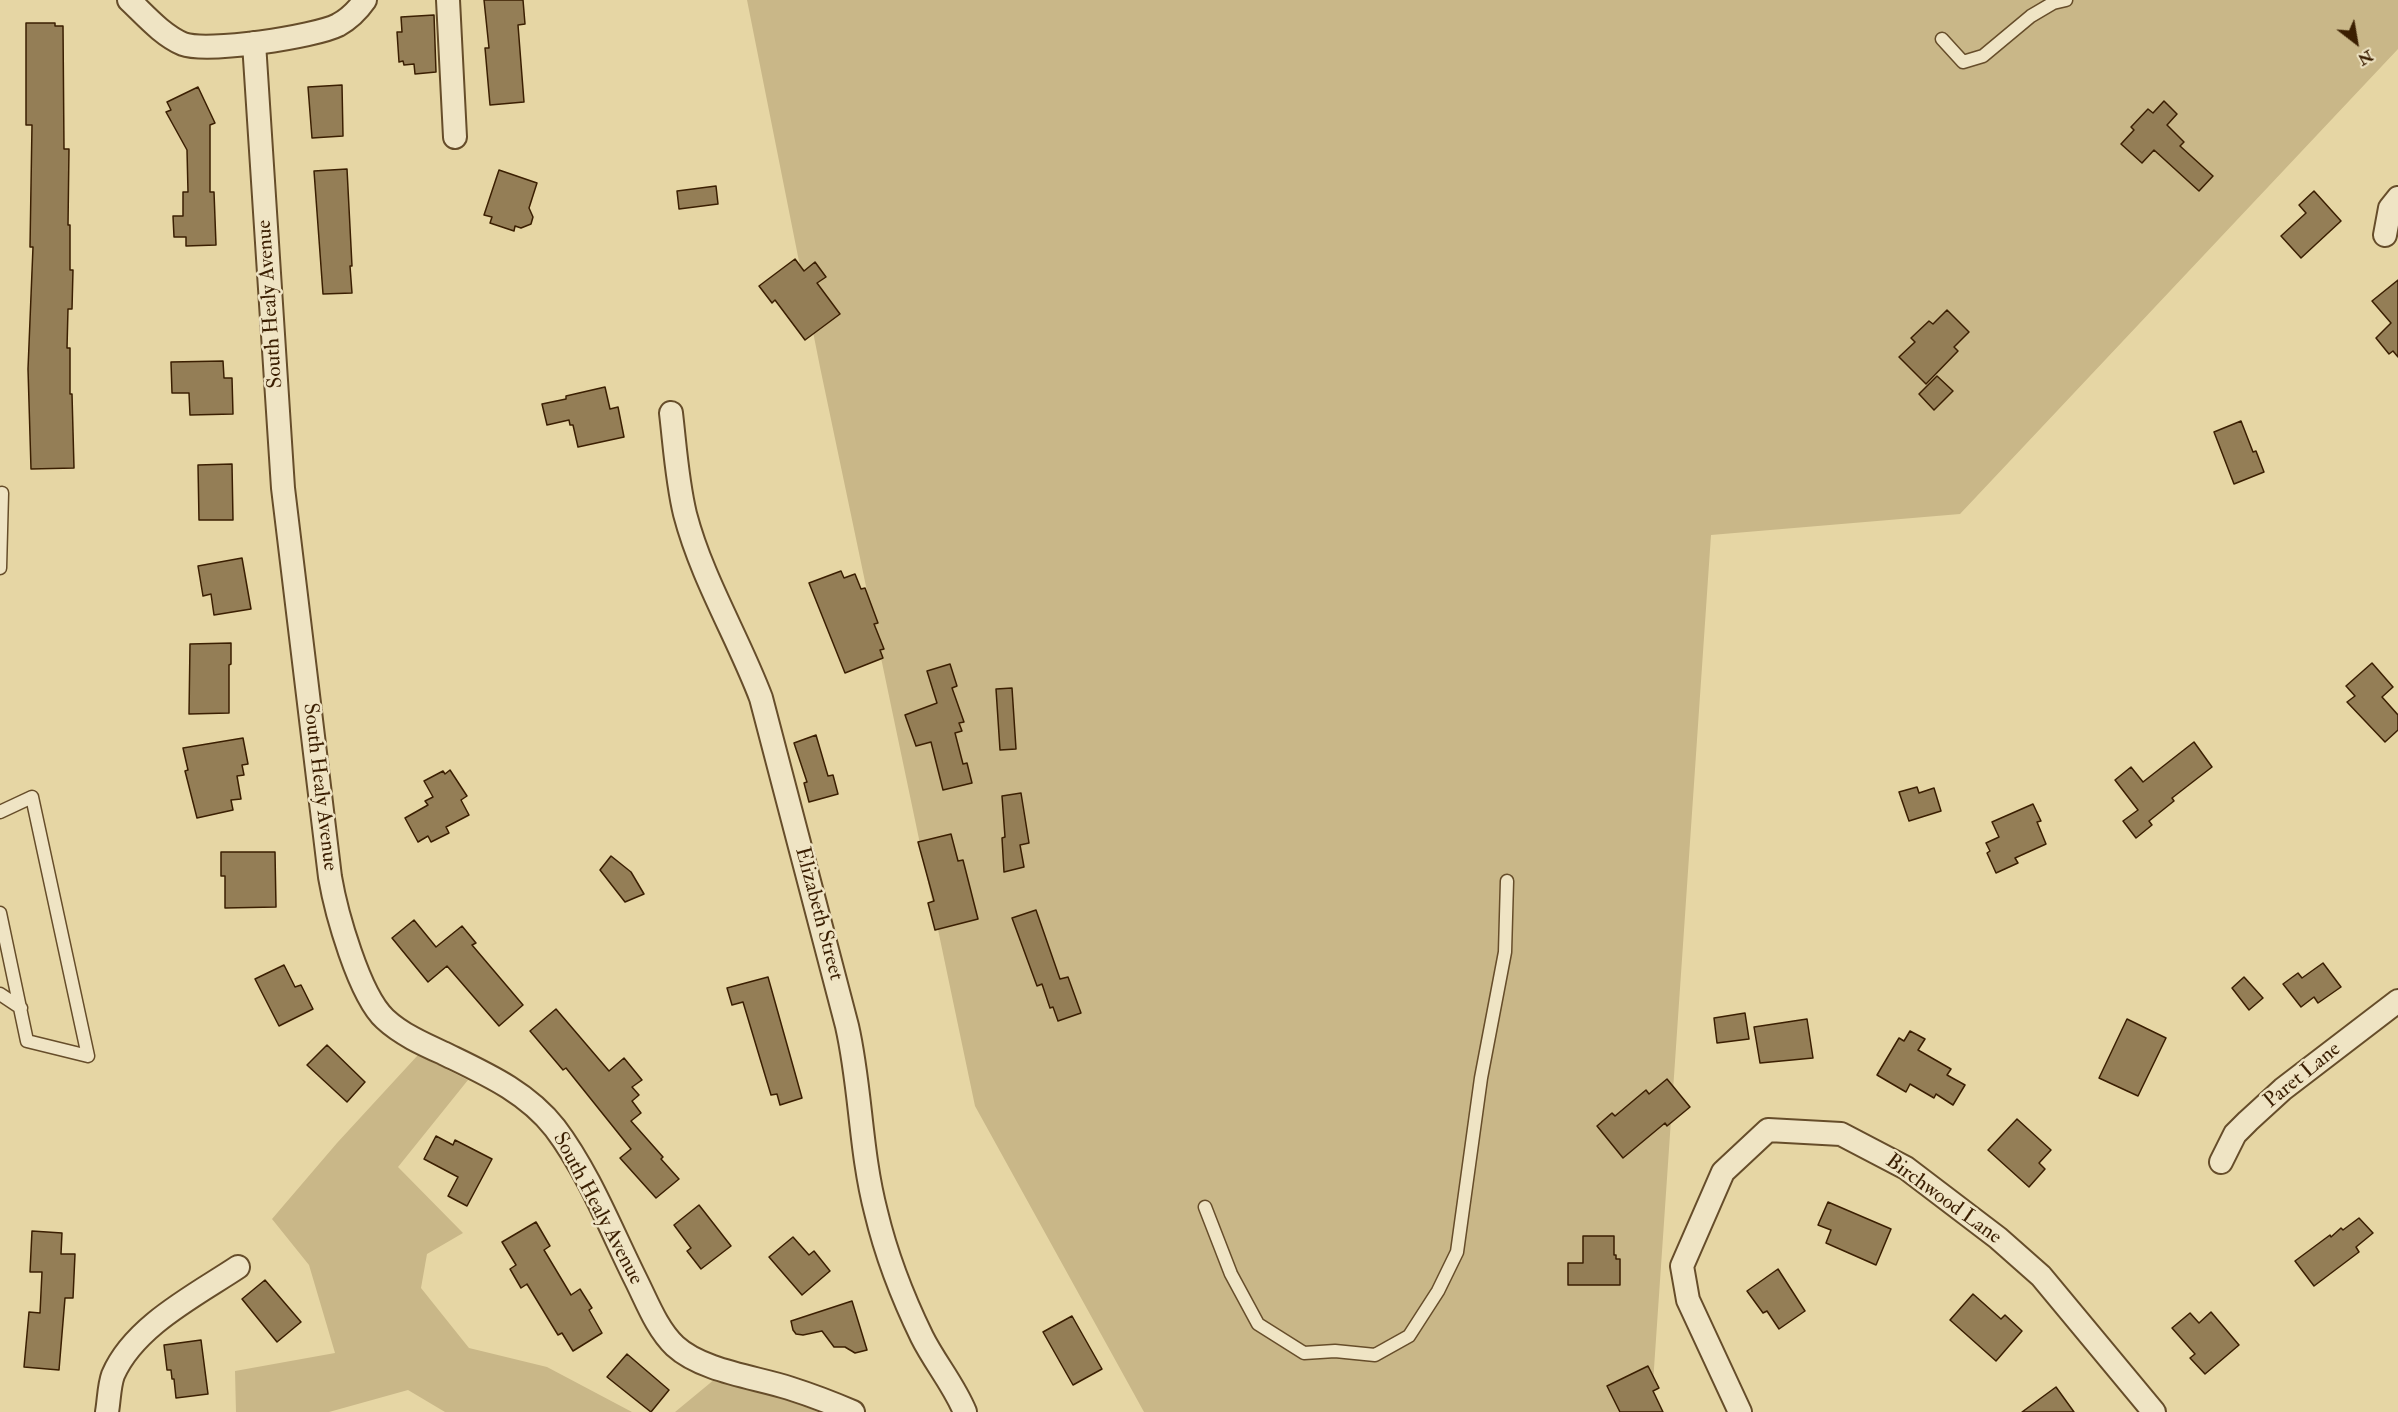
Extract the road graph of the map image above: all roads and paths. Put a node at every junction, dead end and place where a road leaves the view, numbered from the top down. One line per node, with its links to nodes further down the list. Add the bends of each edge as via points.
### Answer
1 (129, 0): 6 (street, via 163,31 186,45)
2 (365, 0): 6 (street, via 350,17 332,27)
3 (448, 0): 7 (street)
4 (2066, 0): 5 (lane, via 2031,16 1983,56 1963,62)
5 (1942, 39)
6 (254, 43): 23 (street, South Healy Avenue, via 282,488 291,573 330,877 364,989 394,1028 506,1085 555,1128 579,1165 654,1316 675,1345 701,1362)
7 (455, 137)
8 (2398, 198): 9 (street, via 2391,208)
9 (2385, 235)
10 (671, 413): 24 (street, Elizabeth Street, via 686,516 710,583 761,698 847,1026 876,1213 922,1338)
11 (2, 493): 12 (lane)
12 (0, 568)
13 (0, 812): 18 (lane, via 32,797 88,1056 27,1041)
14 (1507, 881): 20 (lane, via 1505,952 1481,1078 1457,1252 1409,1336 1375,1355 1304,1353 1258,1324 1231,1274)
15 (0, 913): 18 (lane)
16 (0, 994): 18 (lane)
17 (2398, 1001): 19 (street, Paret Lane, via 2283,1089 2235,1134)
18 (21, 1008)
19 (2221, 1162)
20 (1205, 1207)
21 (238, 1267): 22 (street, via 153,1324 123,1357 112,1377)
22 (107, 1412)
23 (853, 1412)
24 (965, 1412)
25 (1740, 1412): 26 (street, Birchwood Lane, via 1688,1299 1682,1266 1723,1172 1768,1130 1841,1134 1906,1168 1998,1238 2040,1276)
26 (2154, 1412)

